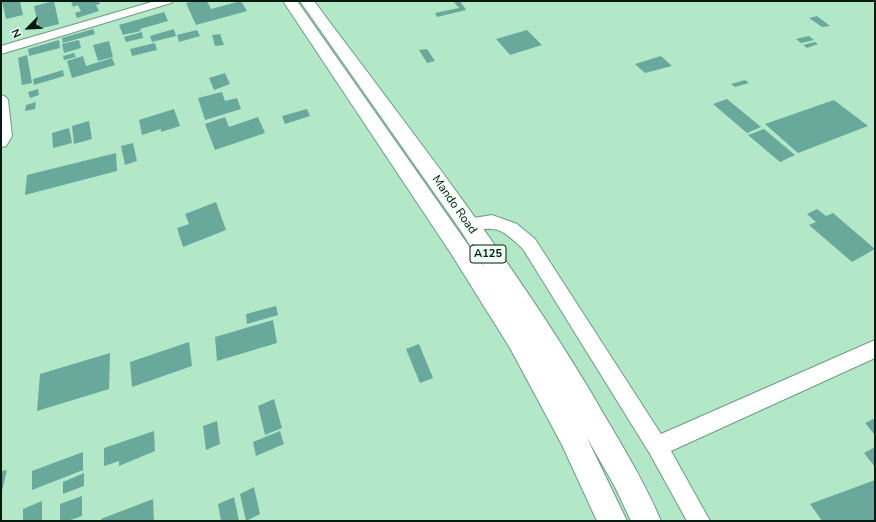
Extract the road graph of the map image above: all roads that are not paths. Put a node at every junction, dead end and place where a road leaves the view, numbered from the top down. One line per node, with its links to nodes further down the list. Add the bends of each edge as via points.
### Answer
1 (167, 1): 4 (street)
2 (290, 1): 10 (highway, Mando Road / A125, via 519,340 572,435)
3 (307, 1): 7 (highway, Mando Road / A125)
4 (1, 50)
5 (1, 100): 6 (street)
6 (2, 138)
7 (468, 224): 9 (street, via 492,222 511,228 530,244); 11 (highway, Mando Road / A125, via 550,346 625,477)
8 (875, 349): 9 (street)
9 (657, 447): 12 (street)
10 (612, 521)
11 (646, 521)
12 (699, 521)

